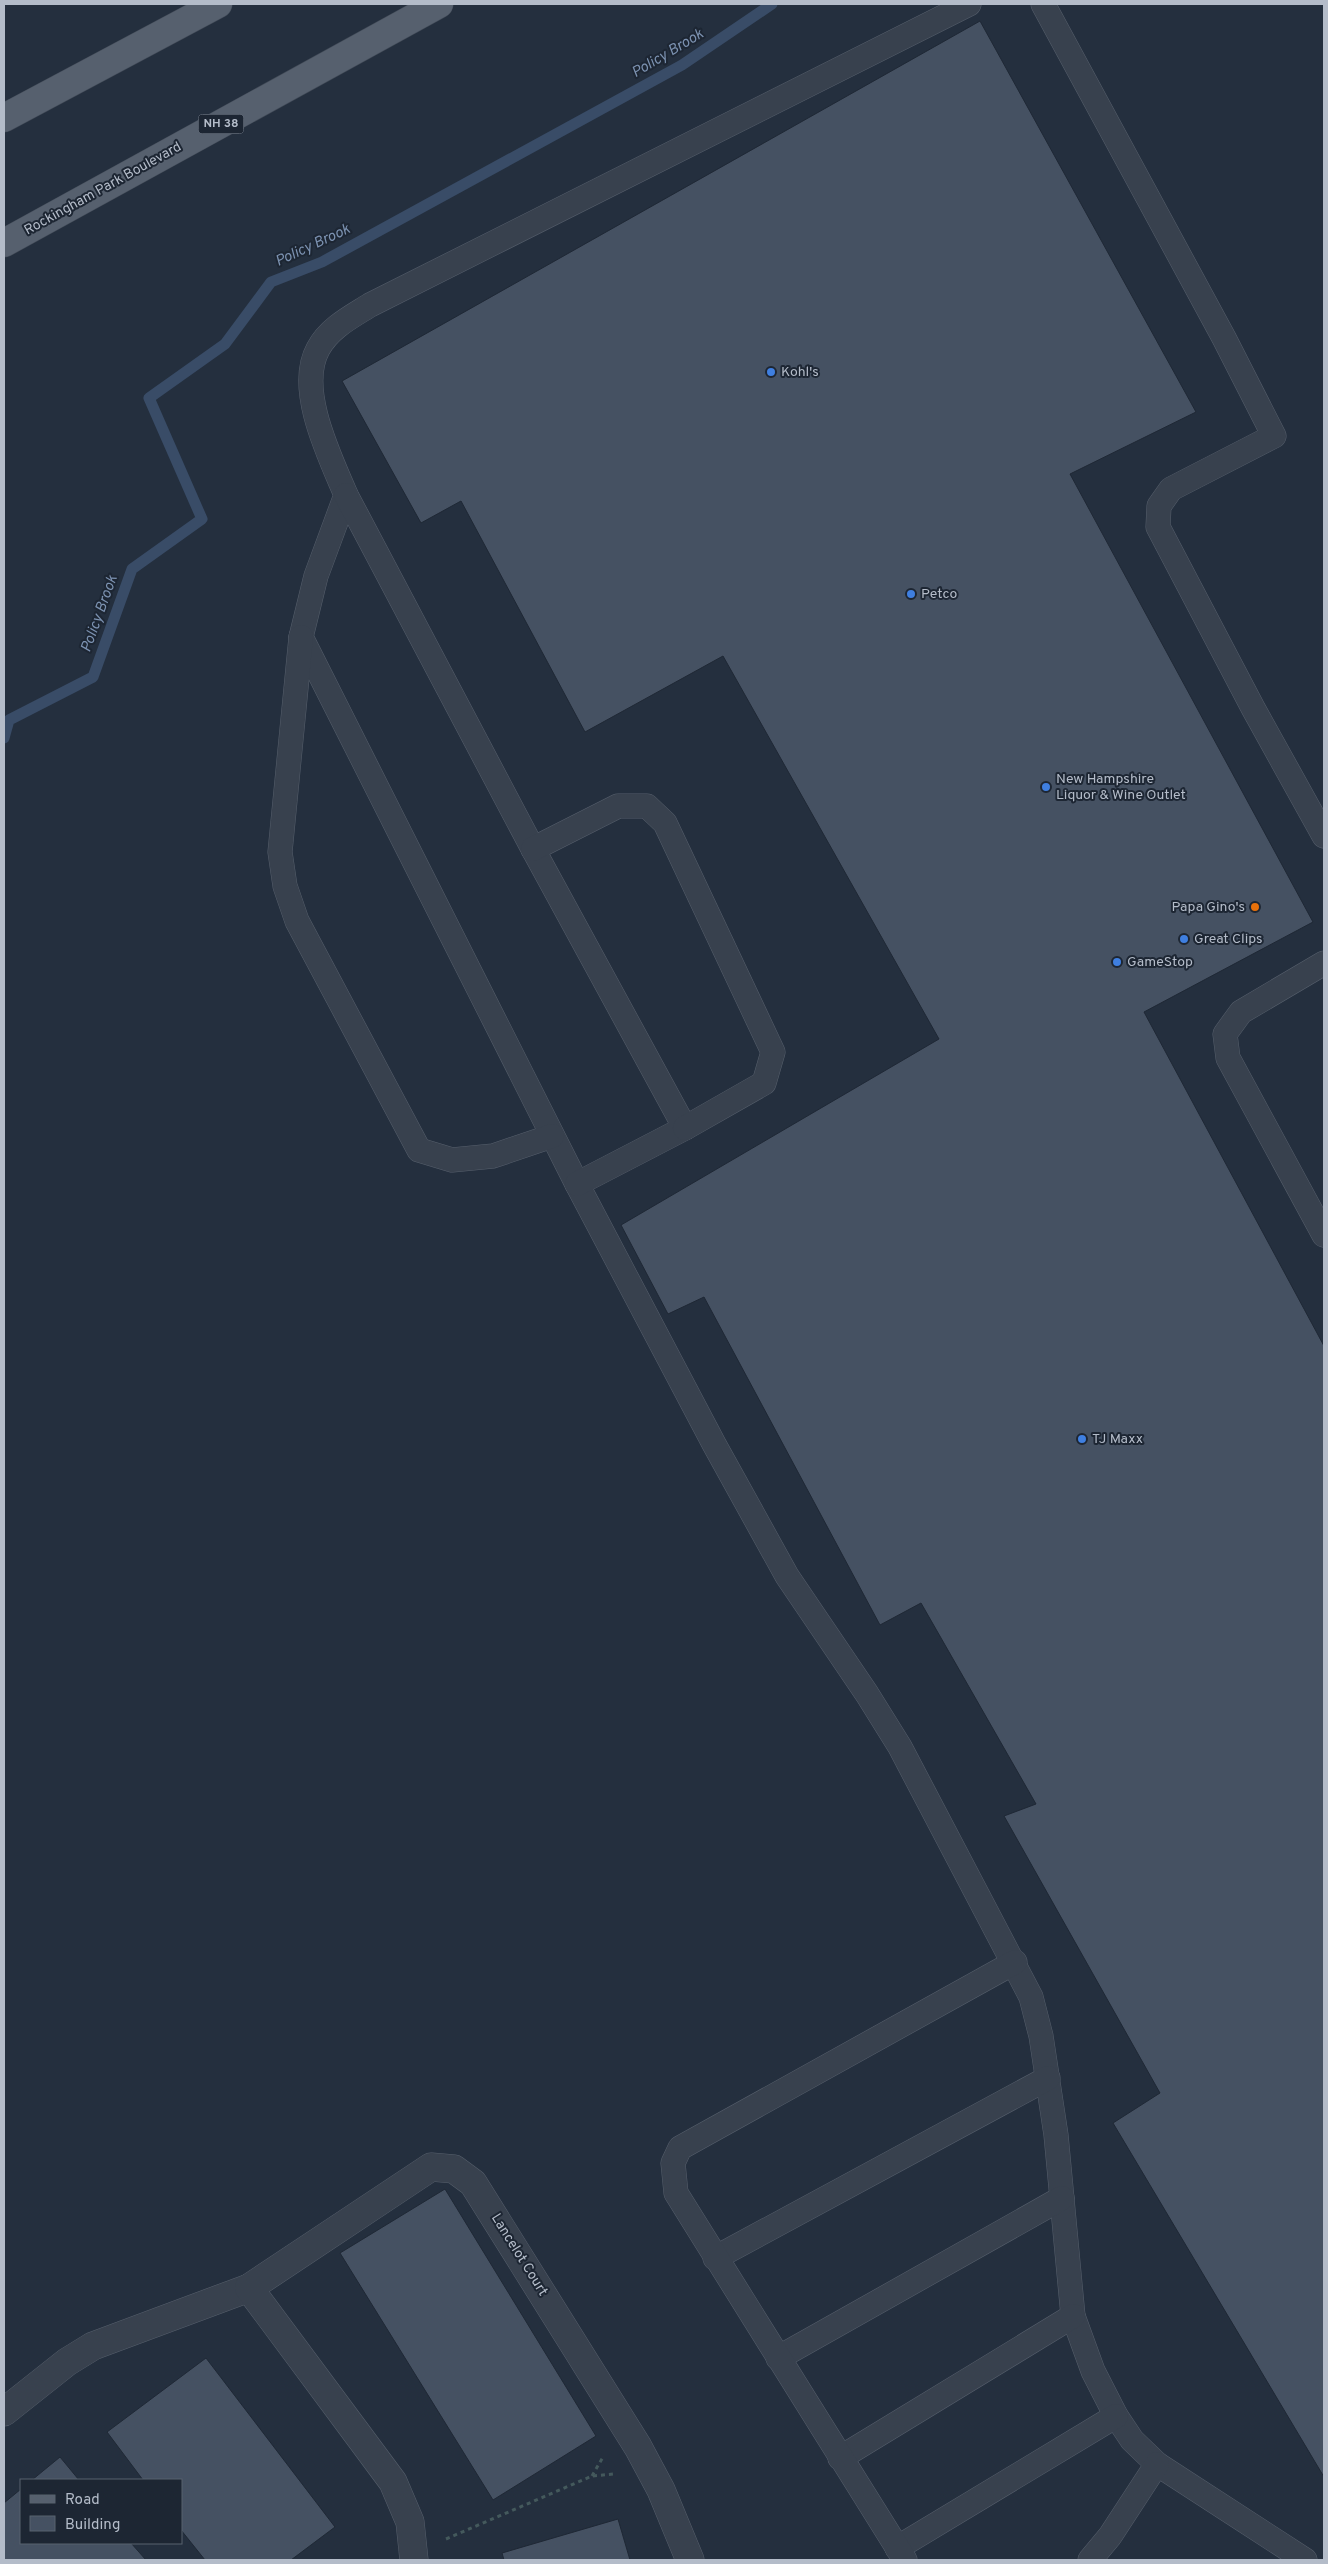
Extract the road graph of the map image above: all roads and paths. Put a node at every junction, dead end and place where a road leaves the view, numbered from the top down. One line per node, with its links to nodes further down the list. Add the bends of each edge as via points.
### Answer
1 (218, 4): 5 (main road)
2 (439, 4): 6 (main road, Rockingham Park Boulevard / NH 38)
3 (969, 4): 7 (lane, via 338,324 318,349 311,380 312,398 323,440)
4 (1043, 4): 9 (lane, via 1274,436 1171,489 1159,506 1158,527)
5 (4, 118)
6 (4, 243)
7 (346, 495): 8 (lane, via 316,576); 10 (lane)
8 (301, 637): 13 (lane); 13 (lane, via 280,852 285,886 297,922 419,1150 452,1160 468,1159 493,1156)
9 (1324, 836)
10 (533, 850): 12 (lane); 12 (lane, via 618,806 647,806 665,823 773,1052 764,1082)
11 (1324, 963): 15 (lane, via 1241,1012 1225,1034 1228,1058)
12 (685, 1128): 14 (lane)
13 (552, 1136): 14 (lane)
14 (577, 1184): 16 (lane, via 787,1576 900,1747)
15 (1324, 1235)
16 (1014, 1962): 17 (lane, via 1031,1997); 19 (lane, via 680,2148 673,2163 676,2193)
17 (1048, 2078): 18 (lane); 19 (lane)
18 (1062, 2198): 21 (lane); 22 (lane)
19 (716, 2258): 22 (lane)
20 (249, 2288): 23 (street, Lancelot Court, via 93,2346 67,2362); 27 (street, Lancelot Court, via 431,2167 454,2169 473,2183 614,2404); 29 (street, via 393,2482 410,2522)
21 (1073, 2316): 24 (lane, via 1093,2371); 25 (lane)
22 (778, 2358): 25 (lane)
23 (4, 2412)
24 (1116, 2416): 26 (lane, via 1132,2440); 28 (lane)
25 (840, 2458): 28 (lane)
26 (1157, 2464): 31 (lane, via 1110,2536); 32 (lane)
27 (650, 2470): 29 (path, via 592,2476); 30 (street, Lancelot Court)
28 (901, 2554)
29 (414, 2557)
30 (690, 2560)
31 (1090, 2560)
32 (1305, 2560)

